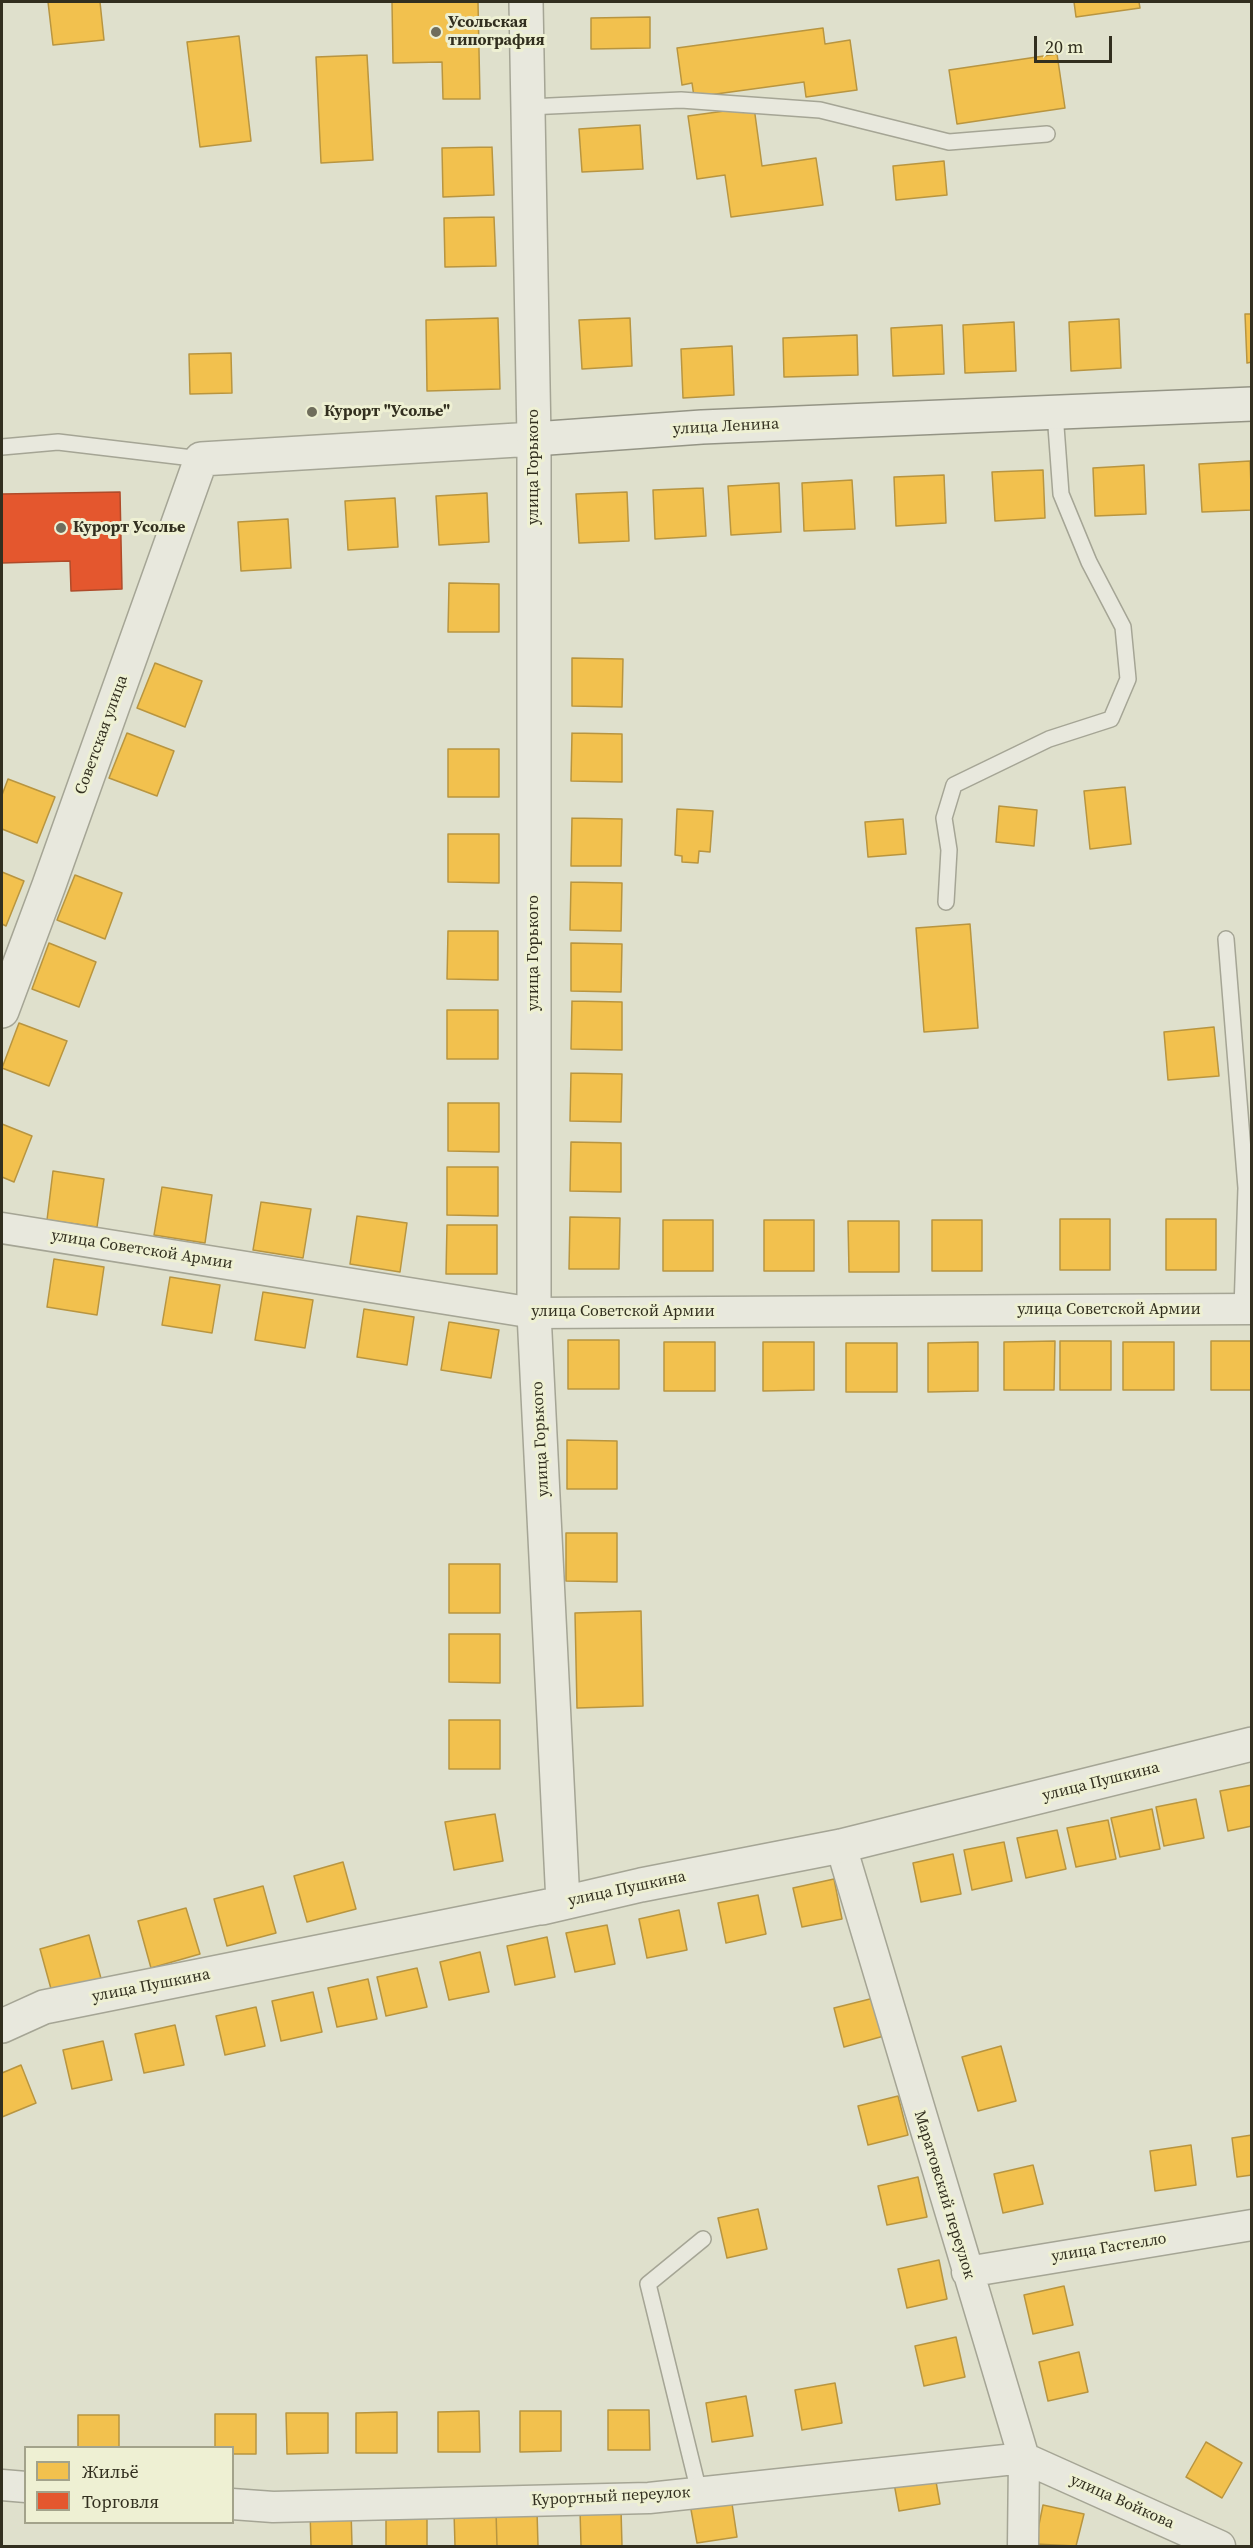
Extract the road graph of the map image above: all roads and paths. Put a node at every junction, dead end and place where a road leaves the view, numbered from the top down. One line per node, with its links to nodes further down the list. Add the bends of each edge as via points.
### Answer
1 (526, 2): 2 (street, улица Горького)
2 (528, 107): 3 (lane, via 681,100 820,110 949,142); 6 (street, улица Горького)
3 (1047, 134)
4 (1251, 404): 5 (street, улица Ленина)
5 (1055, 413): 6 (street, улица Ленина, via 714,427); 9 (lane, via 1061,494 1089,562 1123,627 1128,679 1112,719 1049,739 954,785 944,818 949,850)
6 (534, 439): 8 (street, улица Ленина); 14 (street, улица Горького)
7 (2, 447): 8 (lane, via 58,442)
8 (201, 459): 11 (street, Советская улица)
9 (946, 902)
10 (1226, 939): 13 (lane, via 1246,1188)
11 (2, 1011)
12 (2, 1227): 14 (street, улица Советской Армии)
13 (1247, 1309): 14 (street, улица Советской Армии)
14 (534, 1313): 17 (street, улица Горького)
15 (1251, 1744): 16 (street, улица Пушкина)
16 (841, 1846): 17 (street, улица Пушкина); 21 (street, Маратовский переулок)
17 (563, 1903): 18 (street, улица Пушкина, via 44,2007)
18 (2, 2026)
19 (1251, 2225): 21 (street, улица Гастелло)
20 (703, 2239): 25 (lane, via 648,2284)
21 (966, 2271): 22 (street, Маратовский переулок)
22 (1024, 2458): 25 (street, Курортный переулок); 27 (street, Маратовский переулок); 28 (street, улица Войкова)
23 (2, 2485): 24 (street)
24 (24, 2487)
25 (699, 2492): 26 (street, Курортный переулок, via 649,2498 273,2507)
26 (234, 2504)
27 (1023, 2547)
28 (1220, 2547)

